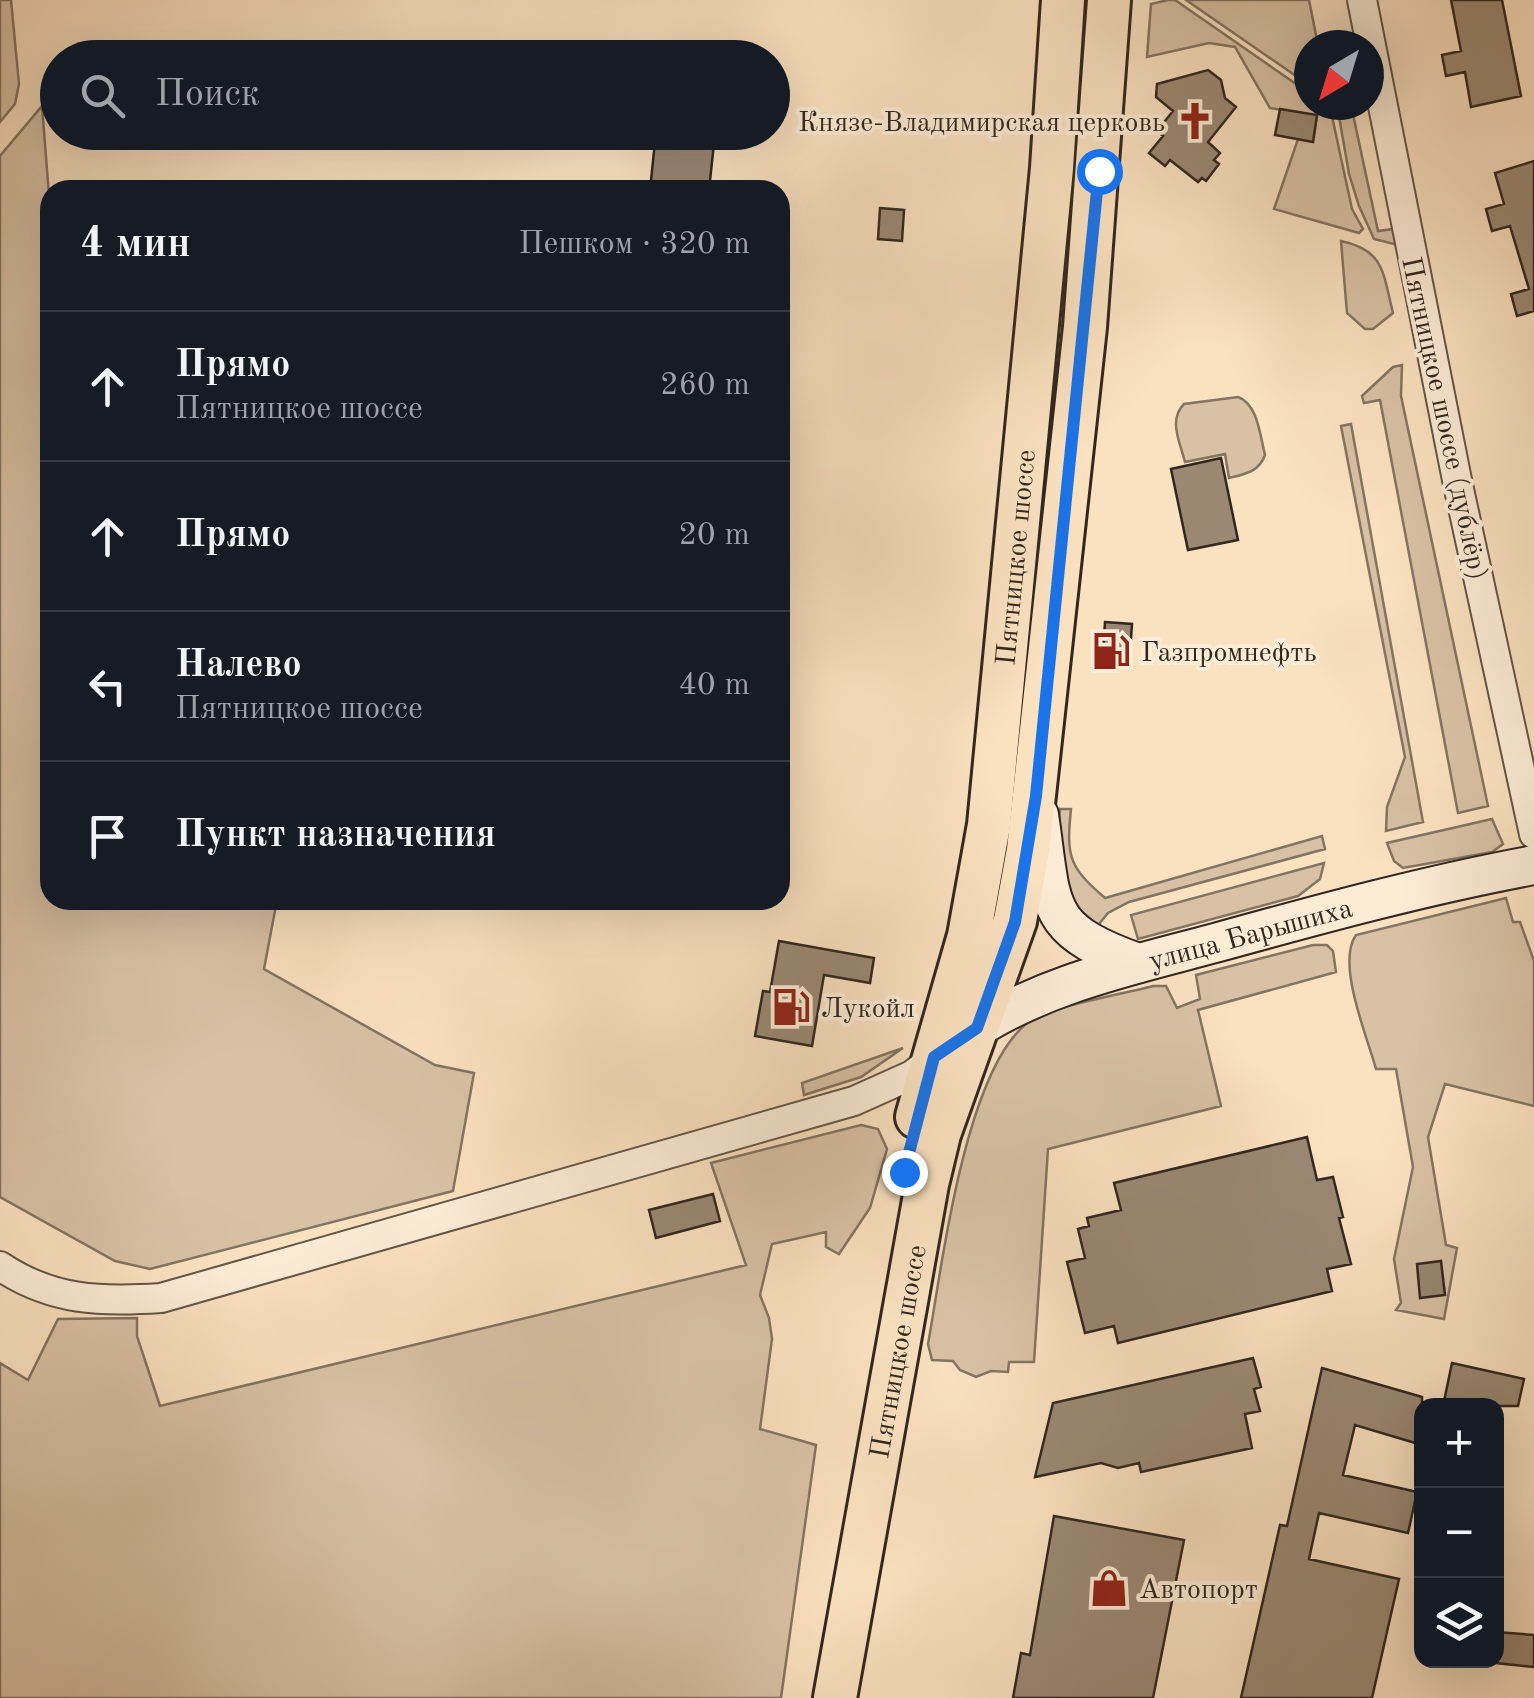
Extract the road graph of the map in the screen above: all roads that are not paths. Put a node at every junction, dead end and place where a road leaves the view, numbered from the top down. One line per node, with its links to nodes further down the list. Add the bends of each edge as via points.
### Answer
1 (1063, 0): 7 (main road, Пятницкое шоссе, via 996,752)
2 (1109, 0): 4 (main road, Пятницкое шоссе, via 1086,328)
3 (1362, 0): 5 (street, Пятницкое шоссе (дублёр))
4 (1036, 796): 8 (main road, via 1056,911 1084,942); 9 (main road, Пятницкое шоссе)
5 (1534, 834)
6 (1534, 864): 8 (main road, улица Барышиха)
7 (969, 936): 9 (main road, via 972,982); 10 (main road, Пятницкое шоссе)
8 (1138, 964): 9 (main road, улица Барышиха)
9 (994, 1011): 10 (main road, улица Барышиха); 13 (main road, Пятницкое шоссе, via 939,1134 926,1184)
10 (934, 1057): 11 (street, via 854,1101 161,1298 106,1302 62,1295); 12 (main road, Пятницкое шоссе, via 904,1172)
11 (0, 1266)
12 (812, 1698)
13 (835, 1698)

